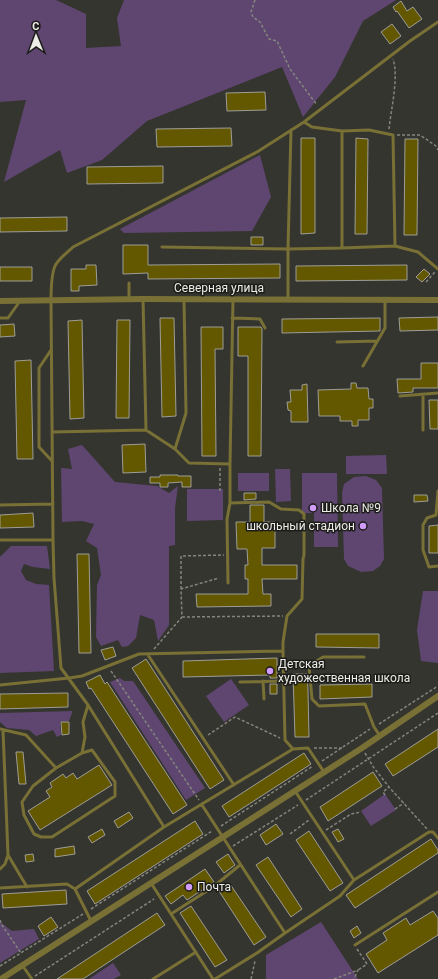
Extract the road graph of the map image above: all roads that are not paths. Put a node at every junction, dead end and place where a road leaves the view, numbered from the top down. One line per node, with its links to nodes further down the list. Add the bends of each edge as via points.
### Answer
1 (437, 24): 2 (lane, via 410,41)
2 (304, 122): 3 (lane); 4 (lane, via 312,127)
3 (291, 130): 8 (lane); 20 (lane, via 256,152 73,248 55,265)
4 (342, 131): 5 (lane, via 368,130 393,135); 7 (lane)
5 (395, 246): 7 (lane); 9 (lane, via 418,252)
6 (162, 247): 8 (lane)
7 (342, 248): 8 (lane)
8 (288, 249): 14 (lane)
9 (438, 270)
10 (129, 282): 15 (lane)
11 (143, 299): 12 (street, Северная улица); 15 (street, Северная улица); 31 (lane)
12 (184, 299): 13 (street, Северная улица); 34 (lane, via 186,413)
13 (233, 299): 14 (street, Северная улица); 22 (lane)
14 (288, 299): 16 (street, Северная улица)
15 (130, 300): 20 (street, Северная улица)
16 (385, 300): 17 (street, Северная улица); 24 (lane, via 385,328)
17 (438, 300)
18 (0, 301): 19 (street, Северная улица)
19 (20, 301): 20 (street, Северная улица); 21 (lane, via 8,318)
20 (51, 301): 26 (lane)
21 (0, 318)
22 (232, 318): 23 (lane, via 260,319); 36 (lane)
23 (265, 328)
24 (377, 341): 25 (lane); 27 (lane)
25 (338, 342)
26 (51, 350): 33 (lane); 35 (lane, via 39,368 39,447)
27 (363, 366)
28 (438, 393): 29 (lane)
29 (423, 394): 30 (lane); 32 (lane)
30 (400, 396)
31 (146, 430): 33 (lane); 34 (lane)
32 (423, 430)
33 (52, 432): 35 (lane)
34 (175, 450): 36 (lane, via 189,463)
35 (52, 461): 39 (lane)
36 (230, 464): 38 (lane)
37 (438, 491): 43 (lane, via 436,515 427,518 423,525 423,550 429,567)
38 (230, 503): 44 (lane, via 227,519); 45 (lane, via 269,502 281,509 299,510 304,514 302,599 287,616)
39 (53, 504): 40 (lane); 42 (lane)
40 (0, 505)
41 (0, 540): 42 (lane)
42 (53, 540): 50 (lane, via 61,668)
43 (438, 566)
44 (228, 583)
45 (283, 651): 46 (lane); 48 (lane)
46 (148, 655): 50 (lane, via 139,654 82,676); 64 (lane)
47 (364, 657): 49 (lane, via 323,657)
48 (283, 666): 49 (lane); 52 (lane)
49 (309, 666): 59 (lane, via 312,699 319,706 365,704)
50 (69, 678): 54 (lane); 57 (lane)
51 (263, 681): 52 (lane); 53 (lane); 56 (lane)
52 (284, 681): 60 (lane, via 285,740)
53 (240, 682)
54 (0, 685)
55 (438, 696): 59 (street)
56 (264, 699)
57 (88, 705): 61 (lane, via 83,722 85,737); 67 (lane)
58 (1, 729): 62 (lane, via 26,734); 70 (lane)
59 (380, 736): 63 (street)
60 (293, 749): 63 (lane, via 308,748); 64 (lane)
61 (82, 753): 62 (lane); 62 (lane, via 92,750 115,782 115,796 52,837 41,837 34,834 24,815 22,802 33,786)
62 (56, 768)
63 (325, 772): 65 (street)
64 (234, 786): 66 (lane)
65 (294, 791): 68 (street); 73 (lane)
66 (202, 805): 67 (lane); 68 (lane)
67 (164, 827): 77 (lane)
68 (223, 837): 71 (lane); 74 (street)
69 (438, 838): 73 (lane, via 433,832 429,832)
70 (8, 855): 72 (lane); 75 (lane)
71 (240, 865): 79 (lane, via 213,887); 81 (lane)
72 (0, 869)
73 (354, 880): 81 (lane, via 340,896)
74 (151, 883): 79 (lane); 80 (street)
75 (27, 887): 76 (lane); 77 (lane, via 67,884)
76 (0, 888)
77 (75, 889): 80 (lane)
78 (438, 892): 82 (lane)
79 (171, 914): 83 (lane)
80 (91, 921): 84 (street)
81 (285, 933): 88 (lane)
82 (355, 945)
83 (196, 952): 87 (lane); 88 (lane)
84 (22, 965): 85 (street); 86 (lane)
85 (1, 979)
86 (32, 979)
87 (153, 979)
88 (214, 979)

